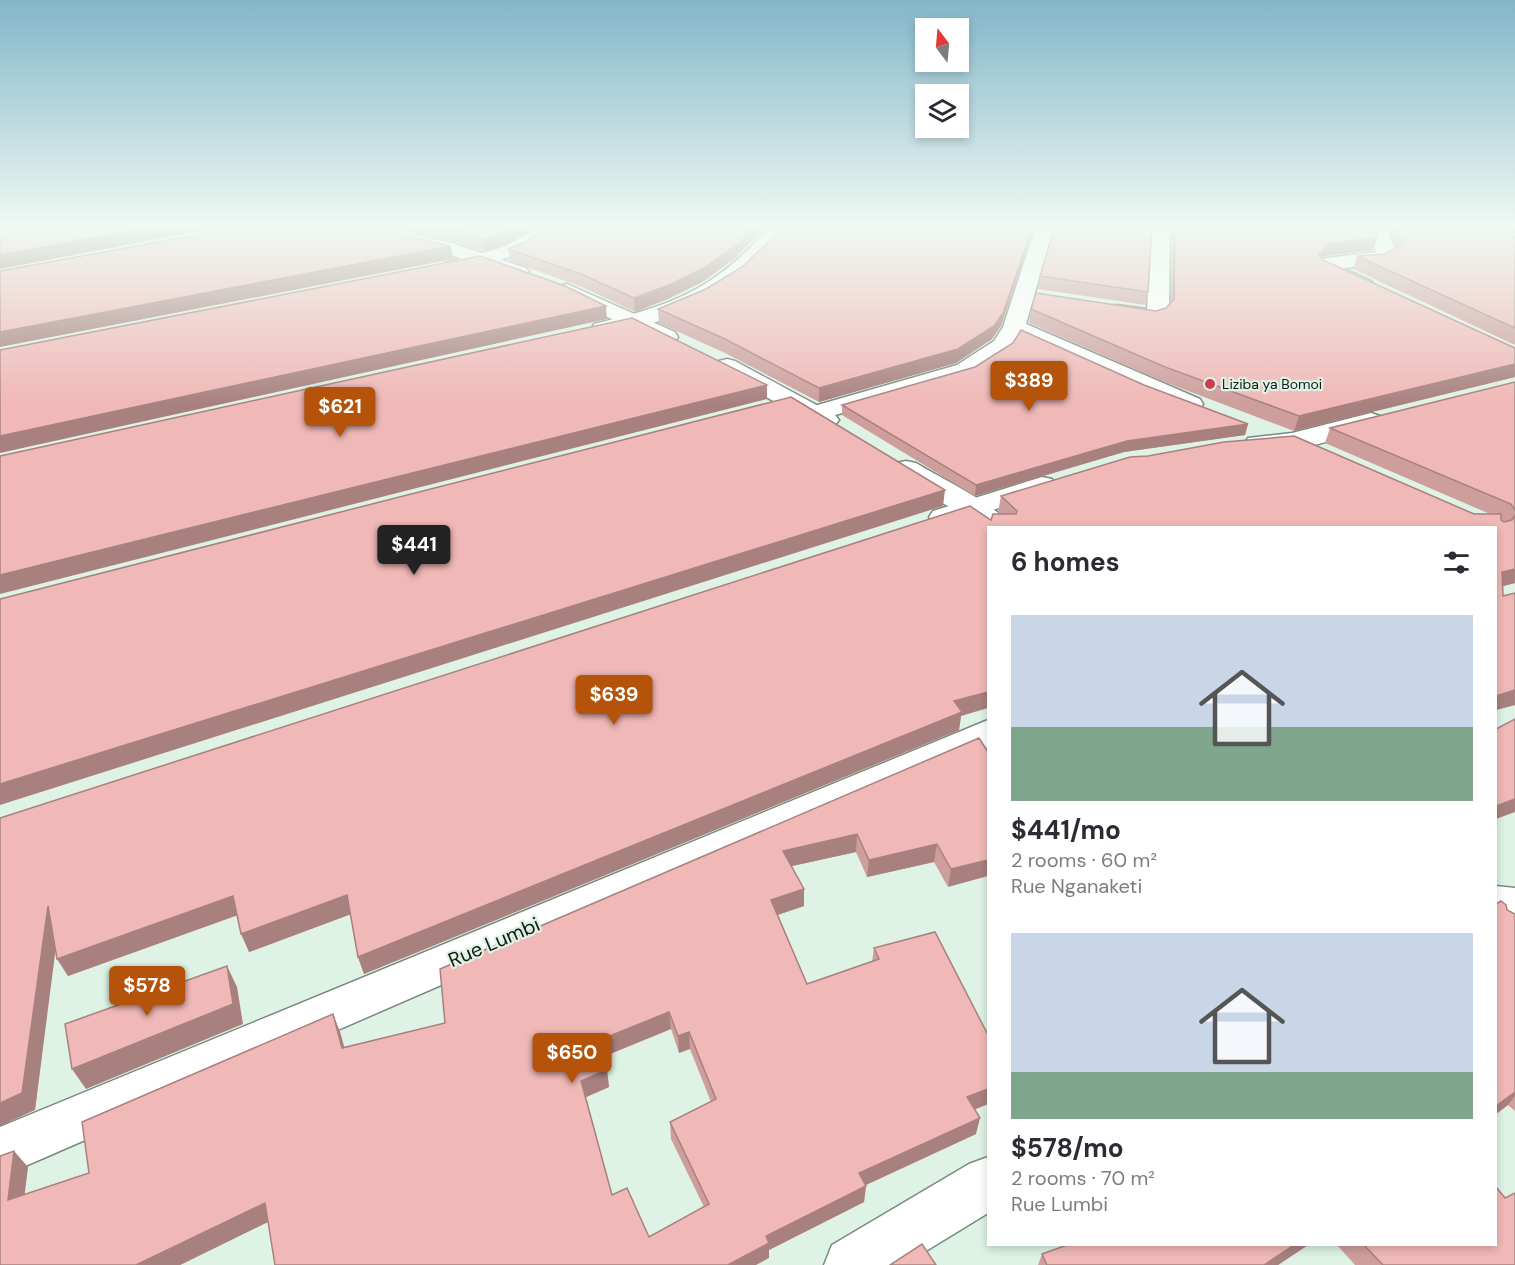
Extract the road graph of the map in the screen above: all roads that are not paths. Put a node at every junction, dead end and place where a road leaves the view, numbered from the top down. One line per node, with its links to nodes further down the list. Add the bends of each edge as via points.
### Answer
1 (553, 285): 8 (street)
2 (718, 285): 8 (street, via 694,300)
3 (1036, 285): 9 (street, via 1034,298)
4 (1159, 285): 7 (street, via 1158,312 1153,315)
5 (1362, 285): 6 (street)
6 (1384, 295)
7 (1100, 308)
8 (633, 322): 10 (street); 11 (street, via 696,350)
9 (1014, 327): 11 (street, via 1002,346 965,370); 13 (street)
10 (576, 335)
11 (804, 408): 12 (street); 15 (street)
12 (758, 411)
13 (1209, 411)
14 (1392, 416): 17 (street)
15 (845, 431)
16 (1240, 436): 17 (street)
17 (1292, 441): 19 (street)
18 (884, 455): 21 (street)
19 (1324, 456)
20 (1069, 477): 21 (street)
21 (971, 508): 22 (street); 23 (street)
22 (995, 526)
23 (914, 527)
24 (987, 733): 29 (street, Rue Lumbi)
25 (1497, 904): 27 (street)
26 (1497, 905): 28 (street)
27 (1515, 905)
28 (1515, 918)
29 (0, 1152)
30 (987, 1184): 31 (street)
31 (852, 1265)

